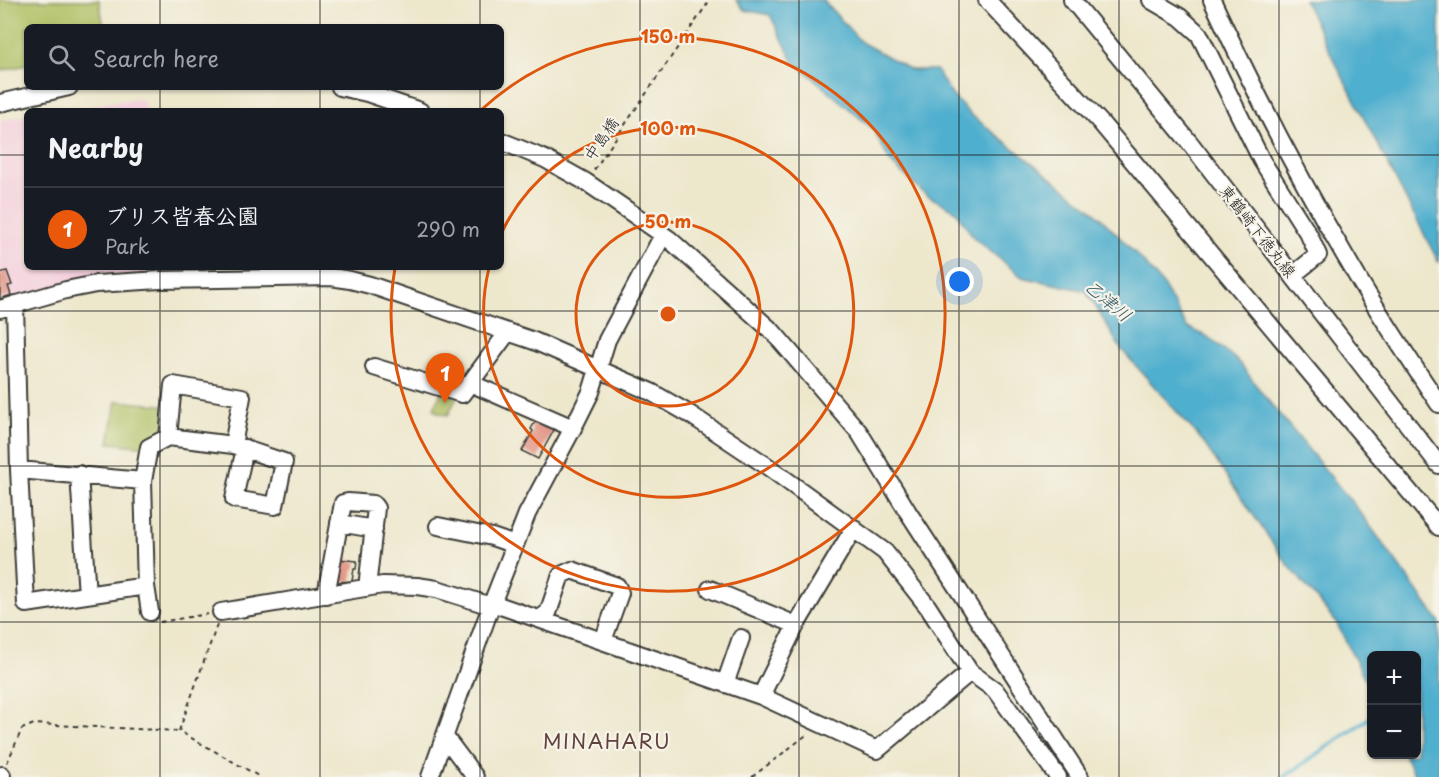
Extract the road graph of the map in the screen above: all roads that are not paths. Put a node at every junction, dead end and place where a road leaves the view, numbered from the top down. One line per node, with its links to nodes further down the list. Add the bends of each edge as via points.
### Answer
1 (987, 0): 29 (street, via 1101,123)
2 (1072, 0): 14 (street, 東鶴崎下徳丸線)
3 (1151, 0): 6 (street)
4 (1176, 0): 6 (street)
5 (1212, 0): 20 (street, via 1291,161 1345,256)
6 (1180, 17): 14 (street, via 1199,34 1262,161 1318,255)
7 (56, 90): 9 (street)
8 (354, 90): 10 (street)
9 (0, 103)
10 (411, 108)
11 (504, 142): 12 (street, via 589,177)
12 (663, 235): 18 (street, via 607,340); 48 (street, via 773,332 859,432)
13 (313, 272): 15 (street, via 96,284); 16 (street, via 370,285)
14 (1293, 275): 23 (street, 東鶴崎下徳丸線)
15 (7, 307): 24 (street)
16 (508, 333): 18 (street); 19 (street)
17 (374, 367): 19 (street, via 462,394)
18 (598, 368): 21 (street); 30 (street, via 691,415)
19 (470, 383): 21 (street)
20 (1439, 404)
21 (573, 428): 32 (street, via 526,514)
22 (168, 437): 22 (street, via 239,447 242,397 173,385); 26 (street, via 149,447)
23 (1439, 465)
24 (18, 470): 25 (street); 36 (street, via 26,604)
25 (79, 474): 26 (street); 36 (street)
26 (144, 480): 33 (street)
27 (339, 523): 31 (street); 31 (street, via 343,503 373,504); 37 (street)
28 (438, 526): 32 (street)
29 (1439, 527)
30 (854, 528): 42 (street); 45 (street, via 885,552 928,607)
31 (374, 529): 34 (street)
32 (515, 545): 38 (street)
33 (146, 586): 36 (street); 39 (street)
34 (367, 588): 37 (street); 38 (street, via 417,586)
35 (710, 589): 42 (street)
36 (87, 595)
37 (326, 595): 40 (street)
38 (491, 604): 41 (street); 49 (street)
39 (150, 612)
40 (221, 612)
41 (539, 619): 44 (street); 44 (street, via 548,613 561,575 572,570 617,586 620,592)
42 (796, 625): 47 (street)
43 (741, 638): 46 (street)
44 (603, 641): 46 (street)
45 (970, 672): 47 (street, via 877,750); 50 (street, via 995,690)
46 (725, 684): 47 (street)
47 (761, 696)
48 (1034, 705): 50 (street); 53 (street)
49 (445, 737): 51 (street); 52 (street)
50 (1054, 770)
51 (430, 777)
52 (475, 777)
53 (1080, 777)

